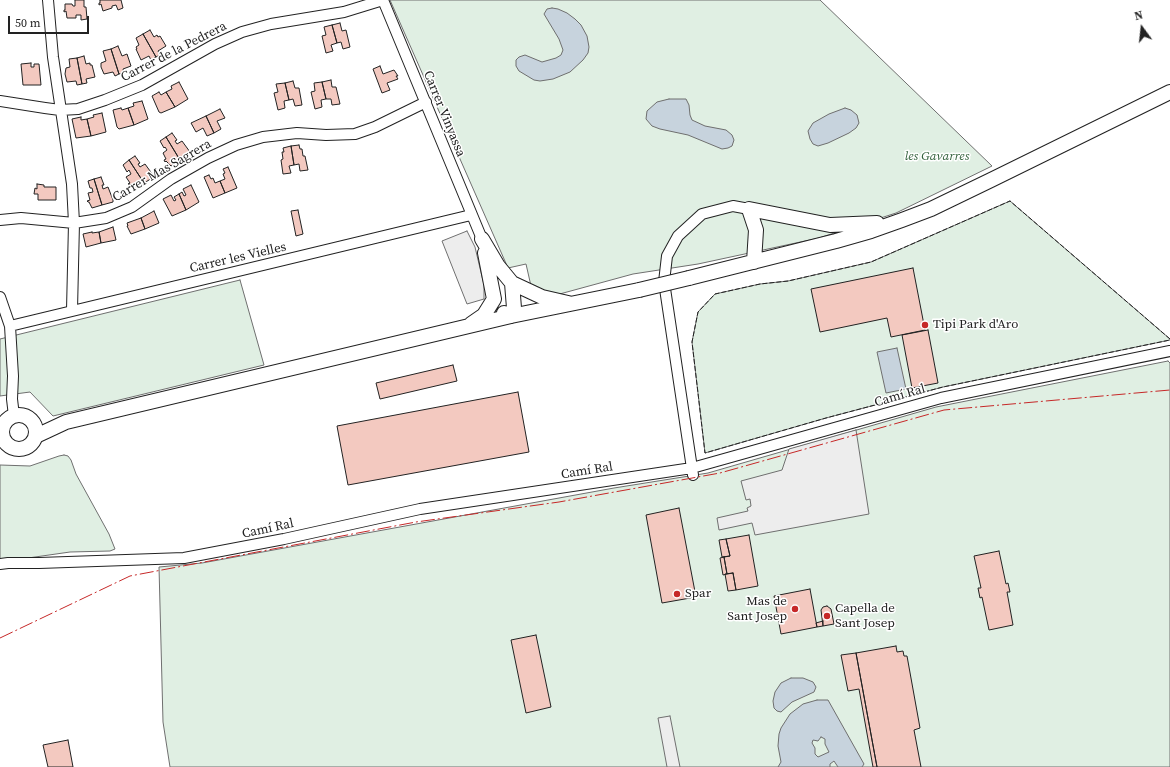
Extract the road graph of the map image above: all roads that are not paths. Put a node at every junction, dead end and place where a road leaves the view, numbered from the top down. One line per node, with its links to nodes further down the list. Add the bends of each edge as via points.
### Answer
1 (48, 0): 6 (street)
2 (383, 0): 5 (street, Carrer Vinyassa); 6 (street, Carrer de la Pedrera, via 344,12 271,24 242,32 142,85 78,109)
3 (1170, 92): 10 (street, via 931,209)
4 (0, 101): 6 (street, Carrer de la Pedrera)
5 (426, 102): 8 (street, Carrer Vinyassa); 11 (street, Carrer Mas Sagrera, via 355,134 297,133 263,137 236,145 172,179 132,207 106,218)
6 (60, 110): 11 (street, via 72,184)
7 (749, 210): 10 (street, via 830,226); 13 (street, via 756,230); 29 (street, via 733,206 702,214 678,236 667,256 664,282)
8 (471, 215): 12 (street, Carrer Vinyassa); 18 (street, Carrer les Vielles)
9 (0, 220): 11 (street, Carrer Mas Sagrera, via 21,218)
10 (902, 220): 13 (street, via 871,231)
11 (74, 223): 18 (street)
12 (482, 239): 14 (street); 16 (street)
13 (754, 262): 17 (street, bridge)
14 (512, 283): 17 (street, via 542,297); 19 (street, via 514,308)
15 (0, 296): 20 (street)
16 (494, 298): 19 (street, via 501,312); 21 (street, via 484,315)
17 (572, 304): 19 (street)
18 (72, 310): 20 (street, Carrer les Vielles)
19 (510, 316): 21 (street)
20 (10, 326): 23 (street)
21 (468, 326): 25 (street)
22 (1170, 350): 29 (street, Camí Ral, via 942,398)
23 (14, 416): 24 (street, via 24,416); 26 (street)
24 (32, 422): 25 (street); 27 (street)
25 (66, 422): 27 (street)
26 (1, 429): 28 (street)
27 (36, 436): 28 (street, via 32,443 23,449 12,448)
28 (3, 443)
29 (692, 472): 30 (street, Camí Ral, via 420,509 184,558)
30 (0, 564)

